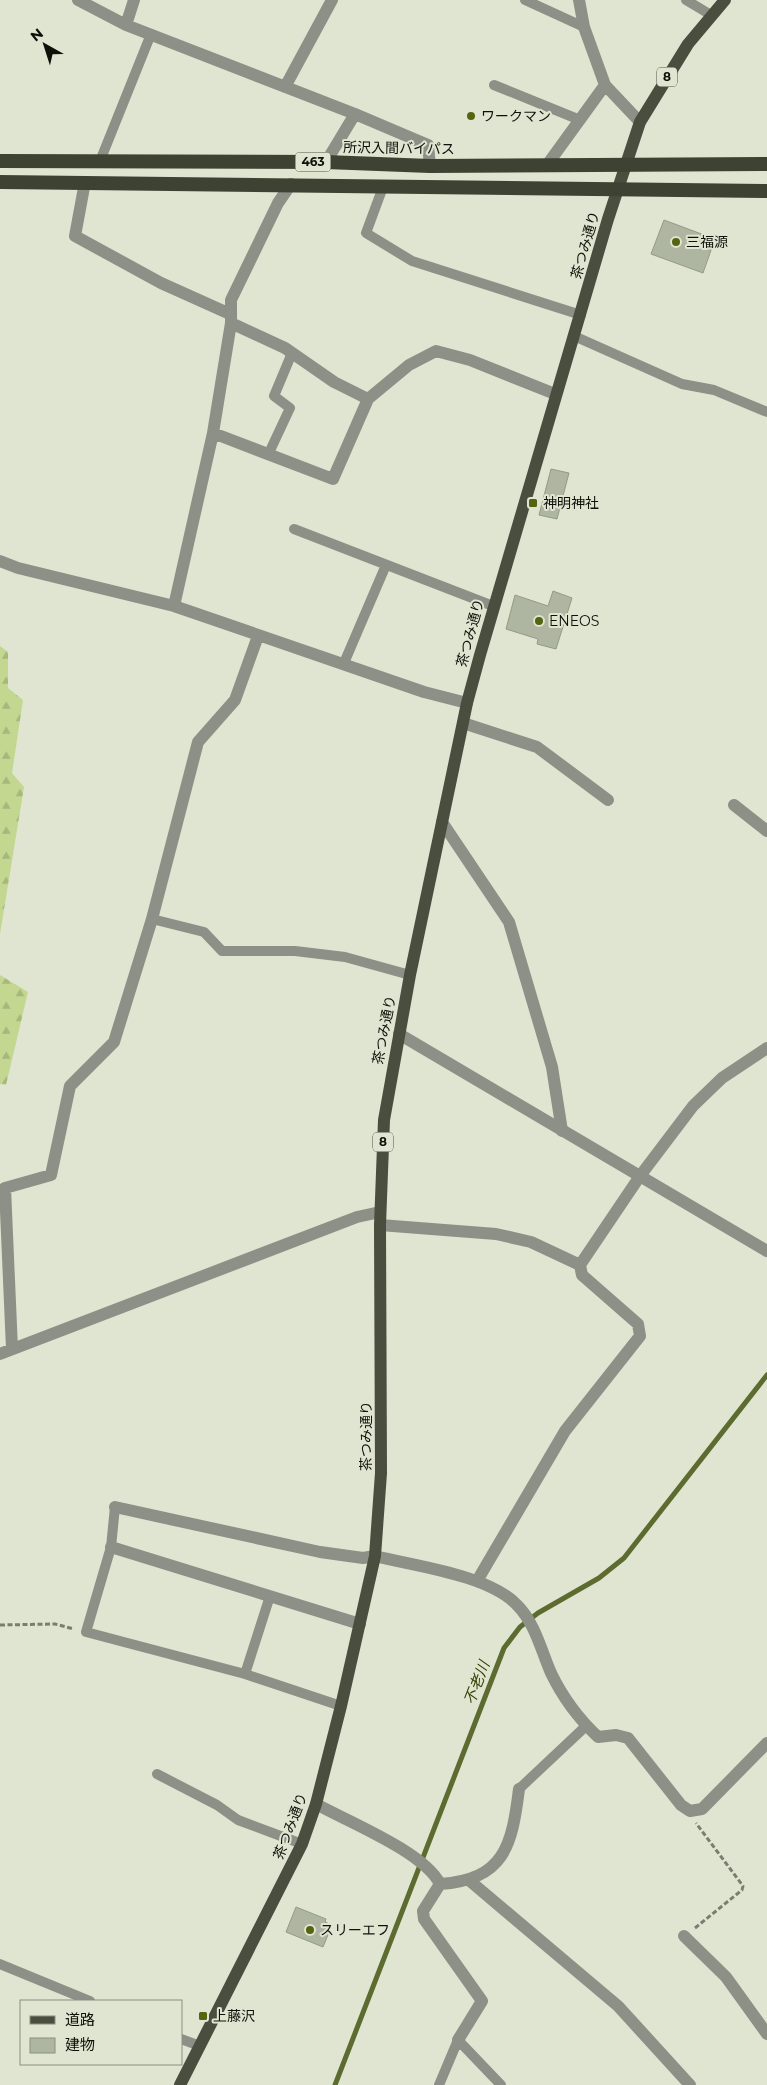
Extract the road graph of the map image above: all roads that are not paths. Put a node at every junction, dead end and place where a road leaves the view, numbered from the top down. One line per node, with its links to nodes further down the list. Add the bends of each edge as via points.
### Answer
1 (78, 0): 9 (street)
2 (134, 0): 9 (street)
3 (332, 0): 14 (street)
4 (526, 0): 10 (lane)
5 (578, 0): 10 (street)
6 (686, 0): 8 (lane)
7 (725, 0): 8 (main road, 茶つみ通り / 8)
8 (711, 15): 17 (main road, 茶つみ通り / 8, via 688,44)
9 (126, 25): 11 (street)
10 (584, 27): 13 (street)
11 (151, 34): 14 (street); 19 (lane)
12 (494, 85): 16 (lane)
13 (605, 85): 16 (street); 17 (street)
14 (285, 87): 15 (street)
15 (355, 114): 20 (street); 24 (street, via 428,145)
16 (580, 120): 23 (street)
17 (640, 122): 21 (main road, 茶つみ通り / 8)
18 (0, 161): 19 (highway, 所沢入間バイパス / 463)
19 (100, 161): 20 (highway, 所沢入間バイパス / 463)
20 (326, 162): 24 (highway, 所沢入間バイパス / 463)
21 (626, 163): 22 (highway, 所沢入間バイパス / 463); 23 (highway, 所沢入間バイパス / 463); 29 (main road, 茶つみ通り / 8)
22 (767, 164)
23 (547, 165): 24 (highway, 所沢入間バイパス / 463)
24 (430, 166)
25 (0, 182): 26 (highway, 463)
26 (85, 182): 27 (highway, 463); 32 (street, via 75,236)
27 (291, 184): 28 (highway, 463); 32 (street, via 278,203 231,300)
28 (382, 187): 29 (highway, 463); 31 (lane, via 366,233 412,261)
29 (617, 190): 30 (highway, 463); 31 (main road, 茶つみ通り / 8)
30 (767, 191)
31 (581, 315): 33 (main road, 茶つみ通り / 8)
32 (231, 318): 34 (street); 38 (street)
33 (574, 336): 35 (main road, 茶つみ通り / 8); 37 (lane, via 682,384 714,390)
34 (292, 353): 36 (street, via 334,382); 39 (lane, via 274,396 290,408)
35 (555, 394): 36 (street, via 470,360 436,351 409,365); 44 (main road, 茶つみ通り / 8)
36 (368, 399): 39 (street, via 332,479)
37 (767, 412)
38 (213, 433): 39 (street); 43 (street)
39 (268, 455)
40 (294, 529): 42 (lane)
41 (0, 561): 43 (street)
42 (386, 565): 44 (lane); 46 (lane)
43 (174, 606): 45 (street)
44 (493, 606): 47 (main road, 茶つみ通り / 8)
45 (258, 636): 46 (street); 53 (street, via 235,700 198,742)
46 (344, 663): 47 (street, via 424,692)
47 (467, 703): 48 (main road, 茶つみ通り / 8)
48 (463, 723): 49 (street, via 537,748); 51 (main road, 茶つみ通り / 8)
49 (608, 800)
50 (734, 805): 52 (street)
51 (442, 822): 54 (main road, 茶つみ通り / 8); 57 (street, via 509,922 552,1067)
52 (767, 831)
53 (152, 919): 54 (lane, via 204,932 222,951 296,951 345,956); 59 (street, via 114,1042 70,1086 51,1175)
54 (410, 975): 55 (main road, 茶つみ通り / 8)
55 (399, 1034): 57 (street); 60 (main road, 茶つみ通り / 8, via 384,1120)
56 (767, 1048): 58 (street, via 706,1092)
57 (562, 1132): 58 (street)
58 (640, 1176): 61 (street); 62 (street)
59 (3, 1187): 63 (street)
60 (380, 1218): 62 (street, via 531,1242); 63 (street, via 357,1217); 66 (main road, 茶つみ通り / 8, via 381,1473)
61 (767, 1251)
62 (580, 1265): 67 (street, via 582,1275 638,1324 640,1336 565,1431)
63 (6, 1351)
64 (115, 1507): 65 (lane); 66 (street, via 320,1552 362,1558)
65 (111, 1547): 68 (street); 70 (lane, via 86,1632)
66 (375, 1556): 67 (street); 69 (main road, 茶つみ通り / 8)
67 (477, 1580): 72 (street, via 517,1604 534,1630 552,1675)
68 (270, 1596): 69 (street); 70 (lane)
69 (360, 1624): 71 (main road, 茶つみ通り / 8)
70 (245, 1674): 71 (lane)
71 (342, 1706): 76 (main road, 茶つみ通り / 8)
72 (586, 1726): 73 (street, via 598,1737 616,1735 628,1738 690,1812 702,1809); 75 (lane)
73 (767, 1743)
74 (157, 1774): 77 (lane, via 217,1805 238,1820)
75 (519, 1789): 78 (street, via 512,1833 501,1858 487,1873)
76 (316, 1804): 77 (main road, 茶つみ通り / 8); 79 (street, via 412,1855)
77 (302, 1844): 86 (main road, 茶つみ通り / 8)
78 (470, 1881): 79 (street); 90 (street, via 618,2006)
79 (440, 1884): 85 (street, via 423,1911 424,1919 482,2001)
80 (684, 1936): 83 (street, via 726,1977)
81 (0, 1964): 82 (lane)
82 (88, 2000)
83 (767, 2034)
84 (182, 2039): 86 (lane)
85 (458, 2040): 88 (lane); 89 (lane)
86 (200, 2046): 87 (main road, 茶つみ通り / 8)
87 (180, 2085)
88 (439, 2085)
89 (501, 2085)
90 (690, 2085)

